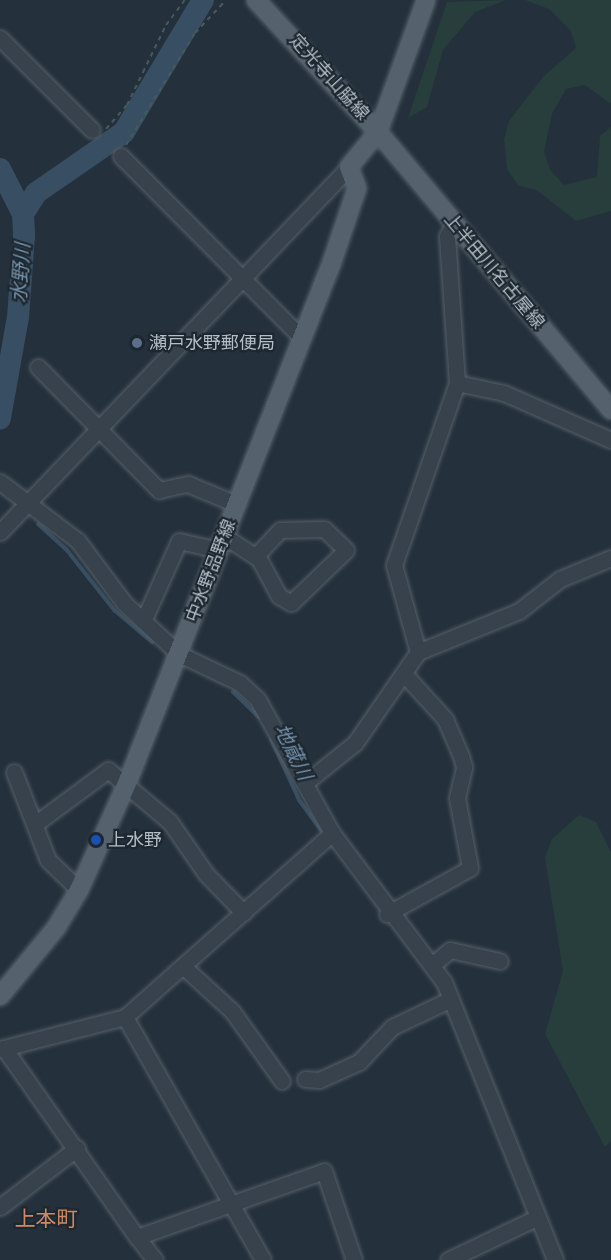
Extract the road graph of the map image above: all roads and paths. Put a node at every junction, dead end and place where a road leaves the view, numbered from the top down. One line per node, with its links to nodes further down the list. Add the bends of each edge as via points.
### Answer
1 (185, 0): 6 (path, via 166,25 118,119 100,133)
2 (226, 0): 8 (path, via 184,48)
3 (256, 0): 7 (main road, 定光寺山脇線)
4 (426, 0): 7 (main road, 定光寺山脇線)
5 (0, 38): 6 (street)
6 (92, 130)
7 (378, 132): 9 (main road); 10 (main road, 上半田川名古屋線)
8 (121, 156): 11 (street)
9 (350, 167): 11 (street); 12 (main road, 中水野品野線, via 357,188)
10 (454, 224): 14 (street, via 447,236); 15 (main road, 上半田川名古屋線)
11 (243, 278): 12 (street); 16 (street)
12 (302, 337): 20 (main road, 中水野品野線)
13 (38, 367): 16 (street)
14 (457, 383): 17 (street, via 504,393); 26 (street, via 394,566)
15 (611, 410)
16 (100, 427): 19 (street); 20 (street, via 159,490 188,484)
17 (611, 440)
18 (0, 482): 19 (street)
19 (27, 503): 21 (street); 25 (street, via 78,541 124,603)
20 (236, 504): 22 (main road, 中水野品野線)
21 (0, 532)
22 (221, 543): 23 (street); 25 (street, via 179,541); 27 (main road, 中水野品野線)
23 (255, 556): 23 (street, via 279,596 291,603 346,550 324,529 280,530)
24 (611, 558): 26 (street, via 560,579 519,611)
25 (144, 619): 27 (street)
26 (418, 652): 28 (street)
27 (179, 654): 30 (main road, 中水野品野線); 31 (street, via 240,683 258,700)
28 (405, 674): 31 (street, via 355,743); 36 (street, via 446,719 461,756 464,767 457,798 470,868)
29 (14, 772): 32 (street)
30 (128, 781): 32 (street, via 108,770); 34 (main road, 中水野品野線); 35 (street, via 171,822 206,874)
31 (305, 783): 33 (street)
32 (35, 824): 34 (street, via 48,860)
33 (332, 833): 35 (street); 36 (street)
34 (79, 890): 40 (main road, 中水野品野線, via 56,928)
35 (244, 913): 39 (street)
36 (387, 914): 38 (street)
37 (500, 961): 38 (street, via 450,950)
38 (432, 965): 41 (street)
39 (185, 968): 42 (street); 45 (street, via 232,1011)
40 (0, 996)
41 (451, 999): 44 (street, via 392,1027 359,1062 320,1080); 49 (street)
42 (125, 1017): 43 (street); 47 (street)
43 (2, 1048): 46 (street)
44 (305, 1078)
45 (282, 1081)
46 (77, 1148): 48 (street); 50 (street)
47 (229, 1203): 50 (street); 52 (street); 53 (street, via 324,1171)
48 (0, 1207)
49 (536, 1218): 54 (street); 55 (street)
50 (137, 1237): 51 (street)
51 (155, 1260)
52 (263, 1260)
53 (354, 1260)
54 (448, 1260)
55 (555, 1260)

